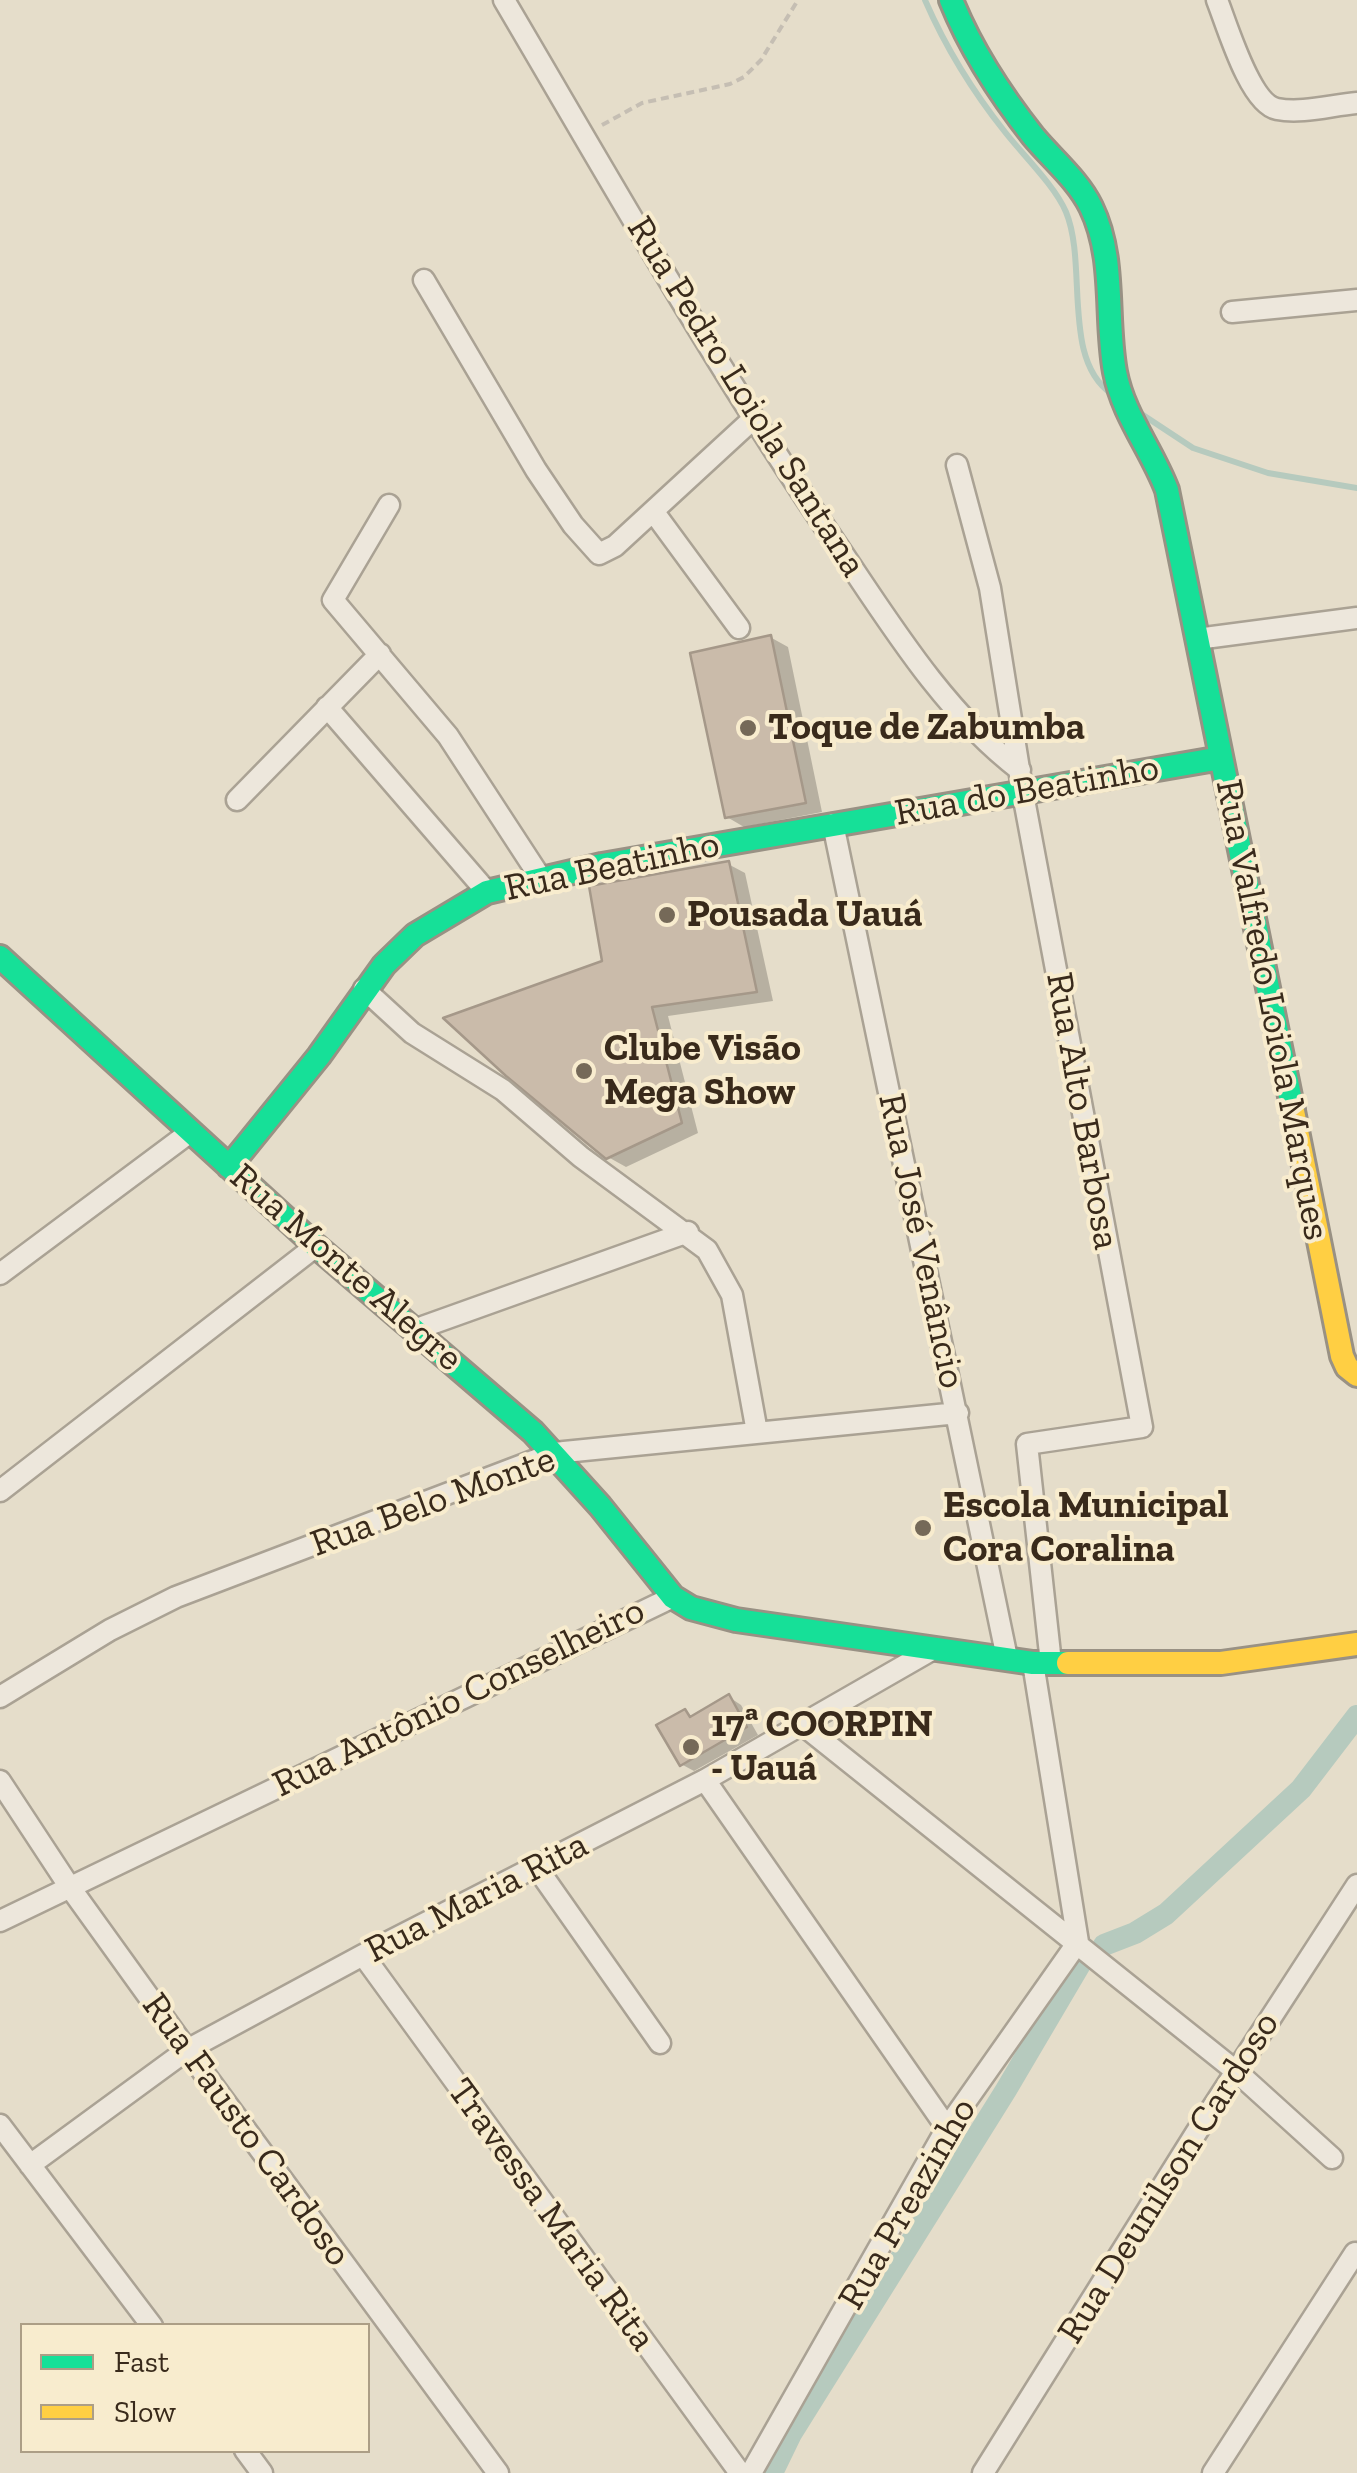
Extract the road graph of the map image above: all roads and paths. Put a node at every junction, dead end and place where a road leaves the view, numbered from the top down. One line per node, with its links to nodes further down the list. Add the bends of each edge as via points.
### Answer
1 (504, 0): 6 (street, Rua Pedro Loiola Santana)
2 (798, 0): 6 (path, via 744,77 642,104)
3 (951, 0): 16 (street, Rua Valfredo Loiola Marques, via 992,75 1077,184 1096,219 1121,397 1167,490)
4 (1217, 0): 5 (street, via 1264,104 1292,110)
5 (1357, 102)
6 (585, 136): 10 (street, Rua Pedro Loiola Santana)
7 (424, 280): 13 (street, via 536,470 594,552 604,554)
8 (1357, 300): 9 (street)
9 (1232, 312)
10 (753, 418): 13 (street); 20 (street, Rua Pedro Loiola Santana, via 886,618)
11 (958, 466): 20 (street, Rua Alto Barbosa, via 990,588)
12 (389, 505): 17 (street, via 333,600)
13 (653, 511): 15 (street)
14 (1357, 618): 16 (street)
15 (740, 628)
16 (1197, 638): 19 (street, Rua Valfredo Loiola Marques)
17 (380, 654): 18 (street); 23 (street, via 448,736)
18 (327, 707): 21 (street); 24 (street)
19 (1220, 758): 20 (street, Rua do Beatinho); 33 (street, Rua Valfredo Loiola Marques, via 1342,1356)
20 (1022, 782): 22 (street, Rua do Beatinho); 42 (street, Rua Alto Barbosa, via 1142,1427 1027,1444)
21 (237, 800)
22 (833, 824): 23 (street, Rua Beatinho); 34 (street, Rua José Venâncio)
23 (540, 877): 24 (street, Rua Beatinho)
24 (487, 892): 26 (street, Rua Beatinho, via 415,935)
25 (1, 961): 27 (street, Rua Monte Alegre)
26 (364, 989): 28 (street); 29 (street, via 427,1044 503,1090 616,1185)
27 (189, 1133): 28 (street, Rua Monte Alegre); 31 (street)
28 (229, 1167): 30 (street, Rua Monte Alegre)
29 (688, 1232): 32 (street); 35 (street, via 707,1250 732,1294)
30 (316, 1246): 32 (street, Rua Monte Alegre); 37 (street)
31 (0, 1274)
32 (414, 1330): 36 (street, Rua Monte Alegre)
33 (1357, 1374)
34 (958, 1413): 35 (street, Rua Belo Monte); 41 (street, Rua José Venâncio)
35 (757, 1432): 36 (street, Rua Belo Monte)
36 (554, 1453): 38 (street, Rua Monte Alegre); 43 (street, Rua Belo Monte, via 176,1597)
37 (0, 1491)
38 (673, 1597): 40 (street, Rua Antônio Conselheiro, via 726,1618); 48 (street, Rua Antônio Conselheiro)
39 (1357, 1644): 42 (street, Rua Antônio Conselheiro, via 1221,1663)
40 (936, 1648): 41 (street, Rua Antônio Conselheiro); 44 (street, Rua Maria Rita)
41 (1007, 1658): 42 (street, Rua Antônio Conselheiro)
42 (1042, 1663): 51 (street)
43 (0, 1697)
44 (803, 1725): 45 (street, Rua Maria Rita); 51 (street)
45 (705, 1780): 47 (street, Rua Maria Rita); 57 (street)
46 (0, 1782): 48 (street, Rua Fausto Cardoso)
47 (537, 1868): 52 (street, Rua Maria Rita); 53 (street)
48 (70, 1886): 50 (street, Rua Antônio Conselheiro); 54 (street, Rua Fausto Cardoso)
49 (1357, 1886): 55 (street, Rua Deunilson Cardoso)
50 (0, 1921)
51 (1078, 1942): 55 (street); 57 (street, Rua Preazinho)
52 (363, 1955): 54 (street, Rua Maria Rita); 63 (street, Travessa Maria Rita)
53 (660, 2043)
54 (187, 2050): 59 (street, Rua Maria Rita); 62 (street, Rua Fausto Cardoso)
55 (1237, 2072): 58 (street); 65 (street, Rua Deunilson Cardoso)
56 (0, 2125): 59 (street)
57 (947, 2128): 64 (street, Rua Preazinho)
58 (1332, 2158)
59 (30, 2165): 61 (street)
60 (1356, 2253): 66 (street)
61 (150, 2323)
62 (498, 2473)
63 (740, 2473)
64 (751, 2473)
65 (983, 2473)
66 (1213, 2473)

